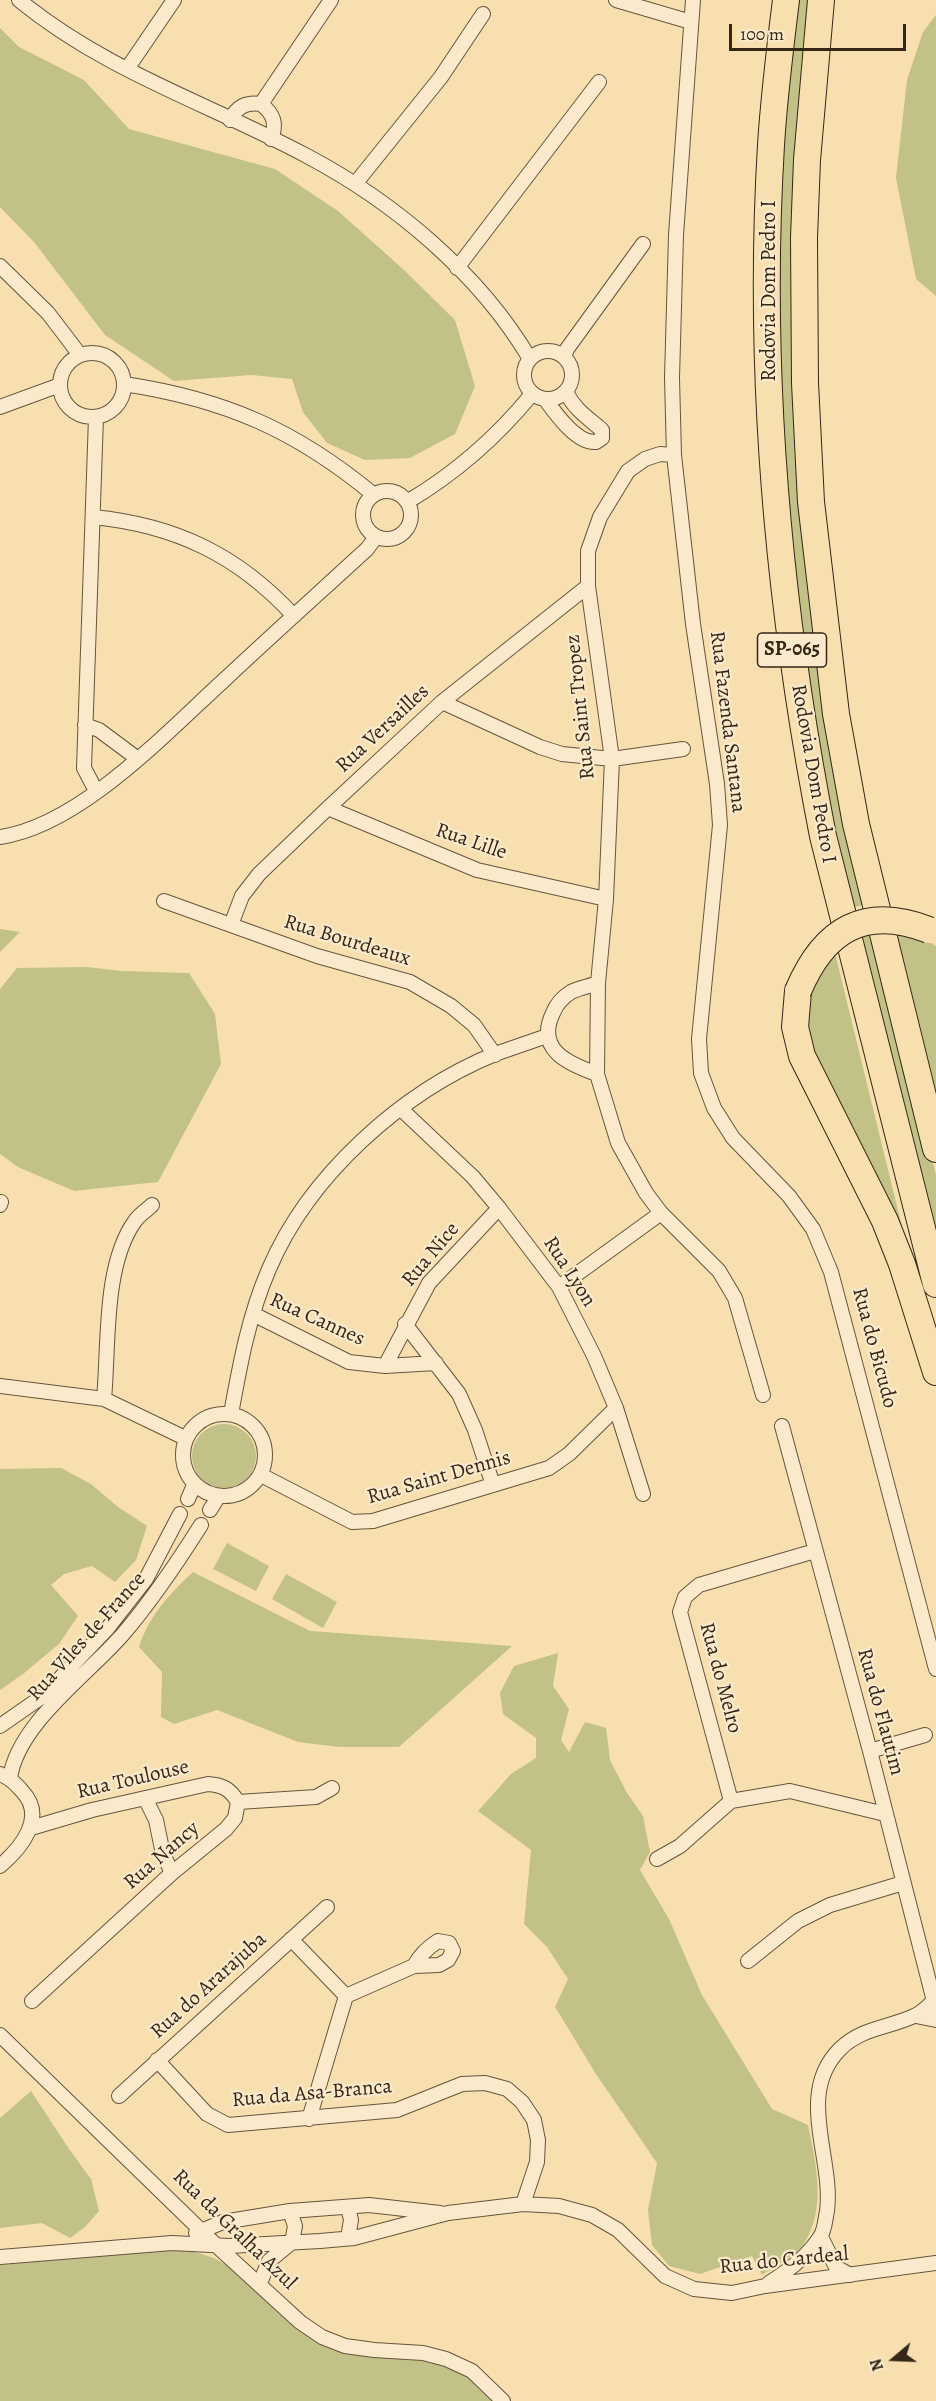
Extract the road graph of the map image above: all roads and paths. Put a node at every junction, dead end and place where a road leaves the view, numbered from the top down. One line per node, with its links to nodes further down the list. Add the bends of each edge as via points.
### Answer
1 (19, 0): 10 (street, via 75,40)
2 (174, 0): 10 (street)
3 (331, 0): 12 (street)
4 (616, 0): 9 (street)
5 (693, 0): 9 (street, Rua Fazenda Santana)
6 (786, 0): 57 (highway, Rodovia Dom Pedro I / SP-065, via 771,145 768,273 772,432 790,637 823,836)
7 (821, 0): 53 (highway, Rodovia Dom Pedro I / SP-065, via 804,238 806,418 812,502 837,714 856,824)
8 (483, 14): 15 (street, via 441,77)
9 (692, 22): 28 (street, Rua Fazenda Santana, via 677,224)
10 (127, 69): 13 (street)
11 (599, 82): 18 (street)
12 (261, 104): 13 (street, via 240,106); 14 (street, via 273,119)
13 (230, 120): 14 (street)
14 (271, 139): 15 (street)
15 (355, 184): 18 (street, via 409,224)
16 (643, 244): 20 (street)
17 (0, 267): 19 (street, via 48,313)
18 (457, 268): 21 (street, via 494,309)
19 (80, 355): 22 (street, via 96,352 110,358 120,370); 23 (street, via 67,363)
20 (564, 357): 21 (street, via 547,351); 24 (street, via 572,374)
21 (530, 359): 25 (street, via 524,377)
22 (124, 384): 27 (street, via 116,406); 29 (street, via 197,398 252,417 328,459)
23 (60, 385): 26 (street); 27 (street, via 68,406 81,415)
24 (566, 392): 25 (street, via 556,399); 25 (street, via 572,405 602,430 602,438 596,442 583,441)
25 (538, 397): 30 (street, via 479,451)
26 (0, 407)
27 (96, 417): 31 (street)
28 (674, 455): 33 (street, Rua Saint Tropez, via 645,459 628,471 600,517 588,551); 50 (street, Rua Fazenda Santana, via 720,825 699,1039)
29 (374, 495): 30 (street, via 392,492); 32 (street, via 365,505 363,517 367,529)
30 (407, 502): 32 (street, via 411,514 405,532 395,538)
31 (93, 517): 34 (street, via 136,522 199,543 250,575); 36 (street)
32 (376, 537): 34 (street)
33 (588, 585): 35 (street, Rua Versailles); 39 (street, Rua Saint Tropez)
34 (294, 616): 38 (street)
35 (442, 702): 39 (street, via 540,747 562,754); 41 (street, Rua Versailles)
36 (86, 724): 38 (street); 40 (street, via 84,768)
37 (683, 749): 39 (street)
38 (138, 759): 40 (street)
39 (612, 759): 43 (street, Rua Saint Tropez)
40 (96, 790): 42 (street, via 46,824)
41 (328, 808): 43 (street, Rua Lille, via 477,870); 45 (street, Rua Versailles, via 259,874 242,896)
42 (0, 837)
43 (606, 898): 47 (street, Rua Saint Tropez)
44 (164, 901): 45 (street, Rua Bourdeaux)
45 (231, 925): 49 (street, Rua Bourdeaux, via 317,956 411,982 474,1025)
46 (933, 932): 63 (highway, bridge, via 906,921 885,919 849,928 832,939 806,971 798,991 795,1027 802,1056 885,1221)
47 (598, 983): 48 (street, via 571,992 556,1005); 51 (street, Rua Saint Tropez)
48 (547, 1036): 49 (street); 51 (street, via 557,1055)
49 (495, 1055): 52 (street, via 446,1079)
50 (701, 1073): 81 (street, Rua do Bicudo, via 714,1108 733,1138 789,1196 813,1229 831,1272)
51 (597, 1074): 56 (street, Rua Saint Tropez, via 618,1143)
52 (401, 1109): 55 (street, Rua Lyon); 59 (street, via 342,1160 290,1226)
53 (936, 1149)
54 (152, 1205): 66 (street, via 135,1221 112,1283)
55 (500, 1208): 58 (street, Rua Lyon); 60 (street, Rua Nice, via 429,1283)
56 (662, 1213): 58 (street); 65 (street, Rua Saint Tropez, via 719,1272 735,1298)
57 (936, 1284)
58 (559, 1287): 67 (street, Rua Lyon)
59 (253, 1314): 62 (street, Rua Cannes, via 349,1362); 68 (street)
60 (405, 1324): 61 (street); 62 (street, Rua Nice)
61 (436, 1364): 62 (street, Rua Cannes); 73 (street, via 459,1394)
62 (385, 1366)
63 (936, 1372)
64 (0, 1386): 66 (street)
65 (763, 1395)
66 (104, 1399): 70 (street)
67 (616, 1408): 73 (street, Rua Saint Dennis, via 549,1468); 74 (street, Rua Lyon)
68 (231, 1414): 70 (street, via 204,1418); 71 (street, via 249,1421 261,1437 266,1456)
69 (783, 1426): 80 (street, Rua do Flautim)
70 (186, 1438): 72 (street, via 183,1463)
71 (261, 1475): 73 (street, Rua Saint Dennis, via 352,1522 373,1521); 75 (street, via 238,1495)
72 (194, 1485): 75 (street); 76 (street)
73 (493, 1485)
74 (643, 1494)
75 (218, 1497): 77 (street)
76 (188, 1498)
77 (210, 1510)
78 (180, 1514): 82 (street, Rua Viles de France, via 146,1579 107,1629 43,1696)
79 (201, 1525): 85 (street, Rua Viles de France, via 167,1579 123,1634 31,1730)
80 (815, 1551): 84 (street, Rua do Flautim); 88 (street, Rua do Melro, via 699,1585 685,1597 681,1612)
81 (936, 1669)
82 (0, 1726)
83 (925, 1735): 84 (street)
84 (870, 1751): 90 (street, Rua do Flautim)
85 (5, 1776): 91 (street, via 26,1795 33,1809)
86 (332, 1788): 89 (street, via 316,1797)
87 (145, 1798): 89 (street, Rua Toulouse, via 219,1784 231,1790); 91 (street, Rua Toulouse); 94 (street)
88 (730, 1800): 90 (street, via 790,1791); 92 (street, via 680,1846)
89 (238, 1802): 94 (street, Rua Nancy, via 235,1818 226,1828)
90 (885, 1814): 95 (street, Rua do Flautim)
91 (31, 1828): 93 (street, via 17,1851)
92 (657, 1859)
93 (0, 1866)
94 (172, 1873): 101 (street, Rua Nancy)
95 (903, 1884): 98 (street, via 830,1905 798,1921); 102 (street, Rua do Flautim)
96 (327, 1907): 97 (street, Rua do Ararajuba)
97 (291, 1939): 100 (street); 106 (street, Rua do Ararajuba)
98 (748, 1961)
99 (414, 1966): 100 (street)
100 (346, 1996): 108 (street)
101 (32, 2001)
102 (935, 2003): 103 (street)
103 (916, 2016): 104 (street); 114 (street, via 855,2037 825,2069 818,2095 818,2124 828,2173)
104 (936, 2020)
105 (0, 2035): 113 (street, Rua da Gralha Azul)
106 (158, 2061): 107 (street, Rua do Ararajuba); 108 (street, Rua da Asa-Branca, via 207,2114 228,2125)
107 (119, 2096)
108 (309, 2119): 109 (street, Rua da Asa-Branca, via 398,2110 462,2084 486,2083 507,2089 534,2120 538,2140 537,2162)
109 (523, 2204): 112 (street, Rua do Cardeal); 123 (street, Rua do Cardeal, via 559,2206 592,2215 618,2230 665,2277 694,2289 732,2293)
110 (348, 2206): 111 (street); 112 (street); 115 (street)
111 (290, 2211): 113 (street, via 223,2222); 116 (street, via 295,2226)
112 (448, 2214): 115 (street)
113 (203, 2230): 117 (street); 118 (street, Rua da Gralha Azul)
114 (821, 2237): 121 (street, via 836,2267); 123 (street, via 788,2271)
115 (348, 2238): 116 (street)
116 (292, 2242): 118 (street); 122 (street, via 270,2261)
117 (172, 2243): 118 (street); 119 (street)
118 (216, 2245): 122 (street, Rua da Gralha Azul)
119 (0, 2256)
120 (936, 2263): 121 (street, Rua do Cardeal)
121 (850, 2276): 123 (street, Rua do Cardeal)
122 (260, 2283): 124 (street, Rua da Gralha Azul, via 300,2322 322,2337 354,2347 446,2359 472,2371)
123 (765, 2286)
124 (503, 2401)

